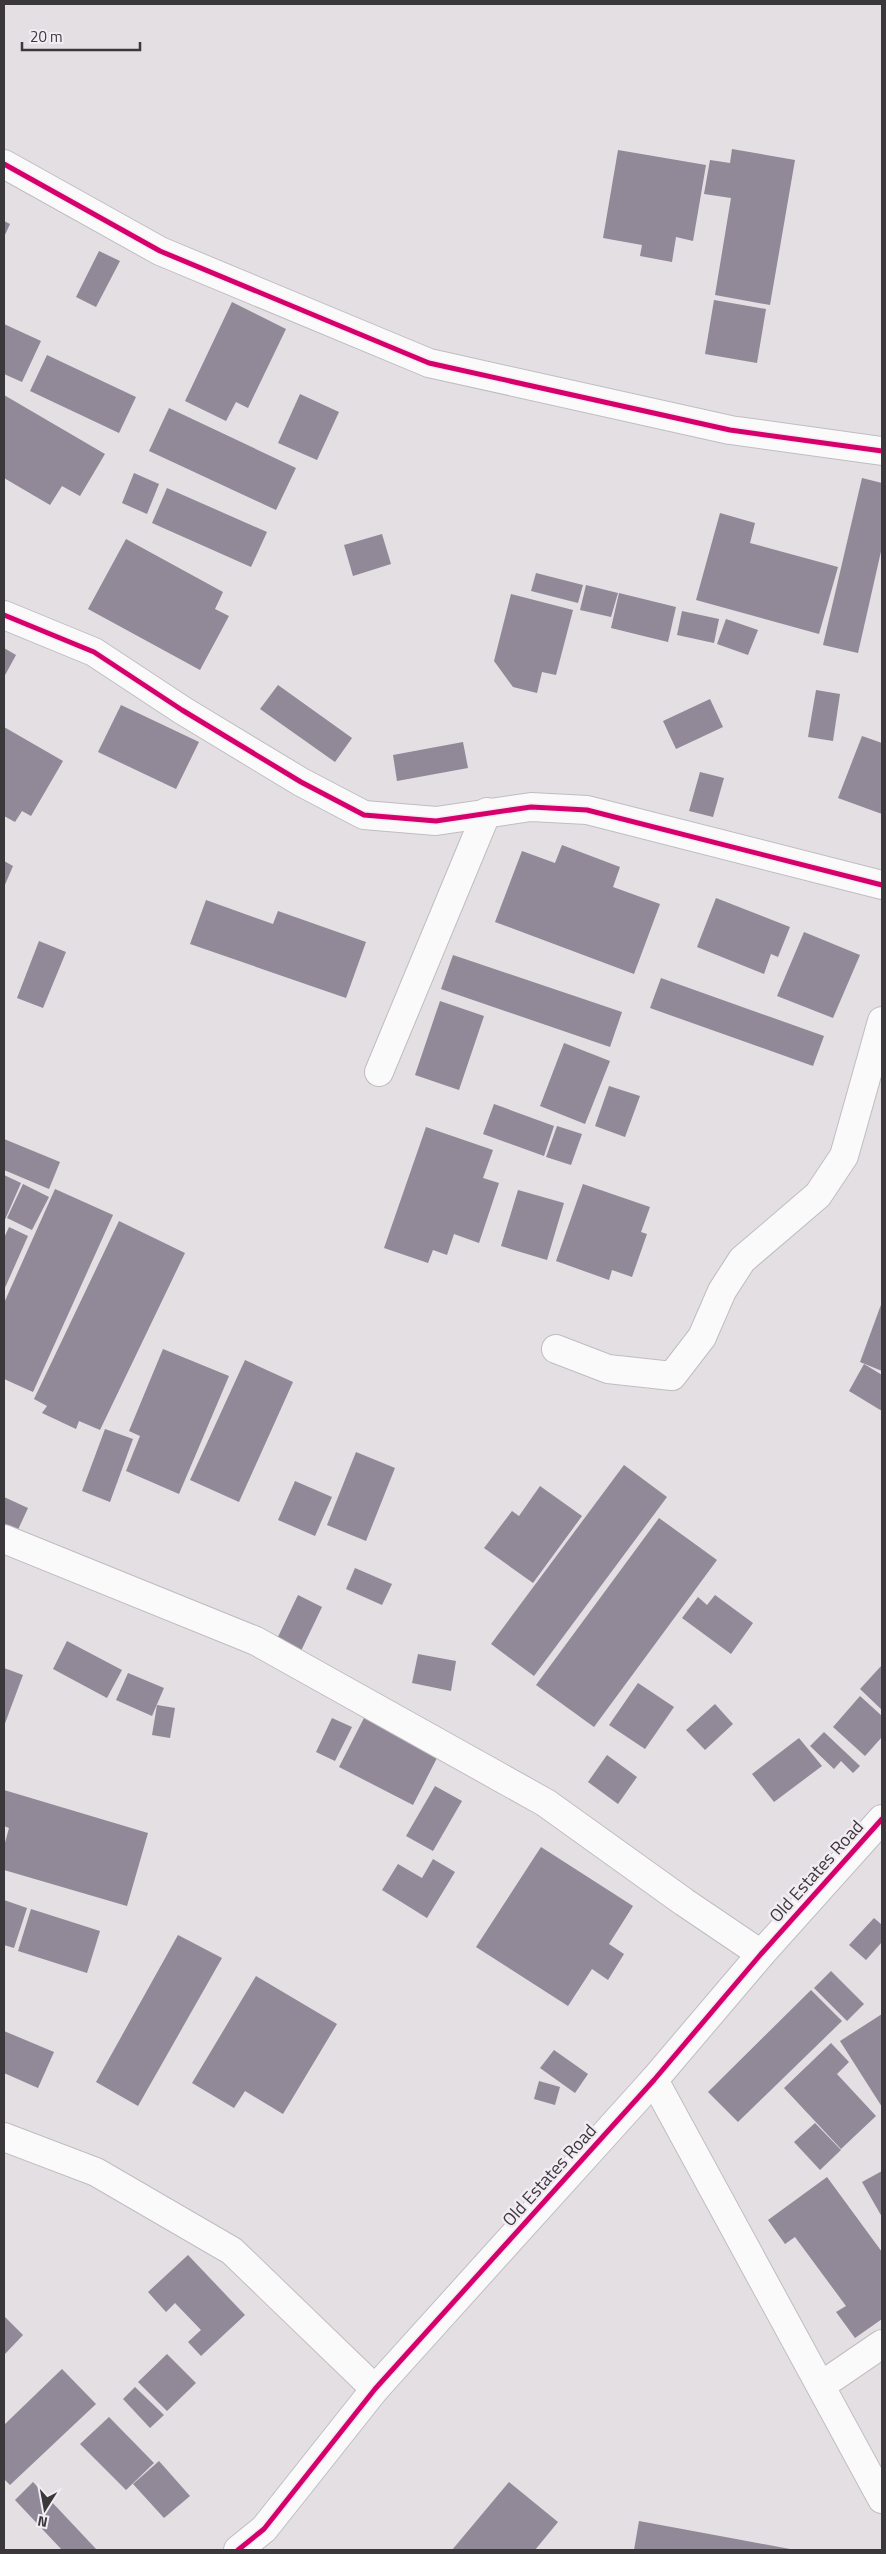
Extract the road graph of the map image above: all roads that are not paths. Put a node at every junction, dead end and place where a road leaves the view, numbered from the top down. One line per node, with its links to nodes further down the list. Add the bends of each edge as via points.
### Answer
1 (4, 164): 2 (street, via 160,251 429,363 730,430)
2 (882, 452)
3 (4, 615): 4 (street, via 94,652 284,772 364,815 436,821)
4 (487, 812): 5 (street, via 531,807 587,810); 7 (street)
5 (882, 885)
6 (882, 1022): 8 (street, via 844,1156 818,1195 742,1260 722,1291 702,1337 672,1376 608,1369)
7 (379, 1072)
8 (556, 1349)
9 (4, 1539): 11 (street, via 256,1641 546,1803)
10 (882, 1819): 11 (street, Old Estates Road)
11 (761, 1954): 12 (street, Old Estates Road)
12 (654, 2080): 15 (street); 16 (street, Old Estates Road)
13 (4, 2137): 16 (street, via 96,2172 232,2251)
14 (882, 2344): 15 (street)
15 (822, 2385): 17 (street)
16 (375, 2389): 18 (street, Old Estates Road, via 264,2529)
17 (882, 2499)
18 (238, 2550)

